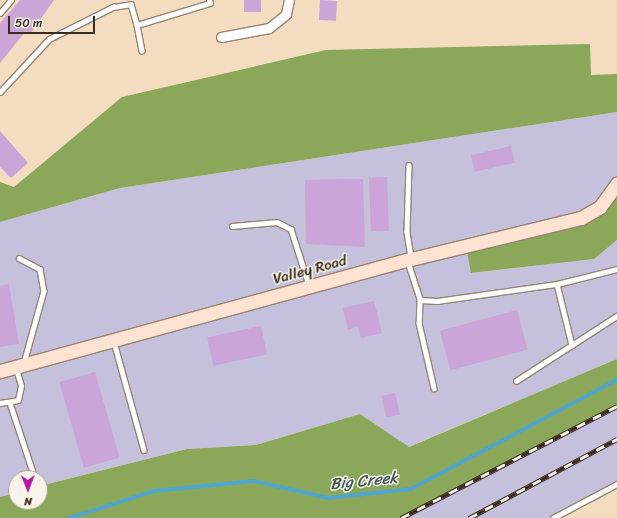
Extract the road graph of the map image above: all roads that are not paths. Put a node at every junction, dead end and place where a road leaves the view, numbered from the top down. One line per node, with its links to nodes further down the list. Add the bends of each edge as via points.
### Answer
1 (11, 0): 4 (lane)
2 (210, 0): 5 (lane, via 210,3)
3 (289, 0): 6 (street, via 286,14 269,28)
4 (0, 13)
5 (137, 25): 7 (lane); 8 (lane, via 131,4 113,7 49,39)
6 (221, 37)
7 (142, 51)
8 (0, 92)
9 (409, 165): 13 (lane, via 407,232)
10 (617, 184): 13 (street, Valley Road, via 600,207 581,218)
11 (232, 226): 16 (lane, via 277,222 290,229)
12 (19, 258): 21 (lane, via 40,269 44,291)
13 (410, 259): 16 (street, Valley Road); 17 (lane)
14 (617, 270): 15 (lane)
15 (557, 284): 17 (lane, via 437,301); 20 (lane)
16 (310, 286): 19 (street, Valley Road)
17 (420, 300): 24 (lane, via 419,323)
18 (617, 316): 20 (lane)
19 (113, 340): 21 (street, Valley Road); 27 (lane)
20 (572, 345): 23 (lane)
21 (20, 365): 22 (street, Valley Road); 25 (lane, via 21,386 18,400)
22 (0, 371)
23 (516, 381)
24 (434, 388)
25 (10, 403): 26 (lane); 28 (lane)
26 (0, 404)
27 (144, 450)
28 (32, 470)
29 (617, 484): 30 (lane)
30 (553, 518)

